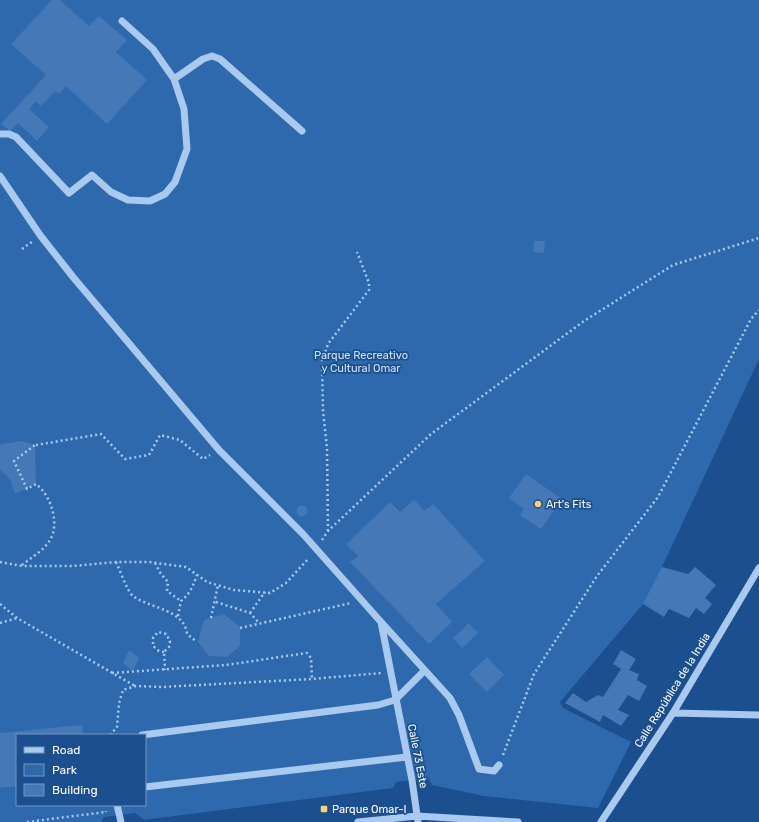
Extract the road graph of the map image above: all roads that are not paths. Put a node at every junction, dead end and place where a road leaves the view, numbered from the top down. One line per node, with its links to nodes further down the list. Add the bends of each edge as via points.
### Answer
1 (122, 21): 2 (street, via 153,49)
2 (174, 80): 3 (street, via 203,58 212,56 220,59); 4 (street, via 184,108 187,149 176,182 165,194 150,201 128,200 111,192 92,175 69,193 16,137)
3 (302, 131)
4 (0, 134)
5 (0, 176): 7 (street, via 40,235 73,277 219,450 303,534)
6 (759, 568): 10 (street, Calle República de la India)
7 (381, 622): 8 (street); 9 (street, Calle 73 Este)
8 (424, 671): 9 (street); 14 (street, via 450,698 479,769 494,771)
9 (395, 700): 12 (street, via 378,705); 13 (street, Calle 73 Este)
10 (673, 713): 11 (street); 21 (street, Calle República de la India)
11 (759, 715)
12 (146, 734)
13 (407, 757): 15 (street); 17 (street, Calle 73 Este)
14 (499, 765)
15 (146, 786)
16 (117, 806): 18 (street)
17 (418, 819): 19 (street); 20 (street)
18 (121, 822)
19 (358, 822)
20 (518, 822)
21 (601, 822)

